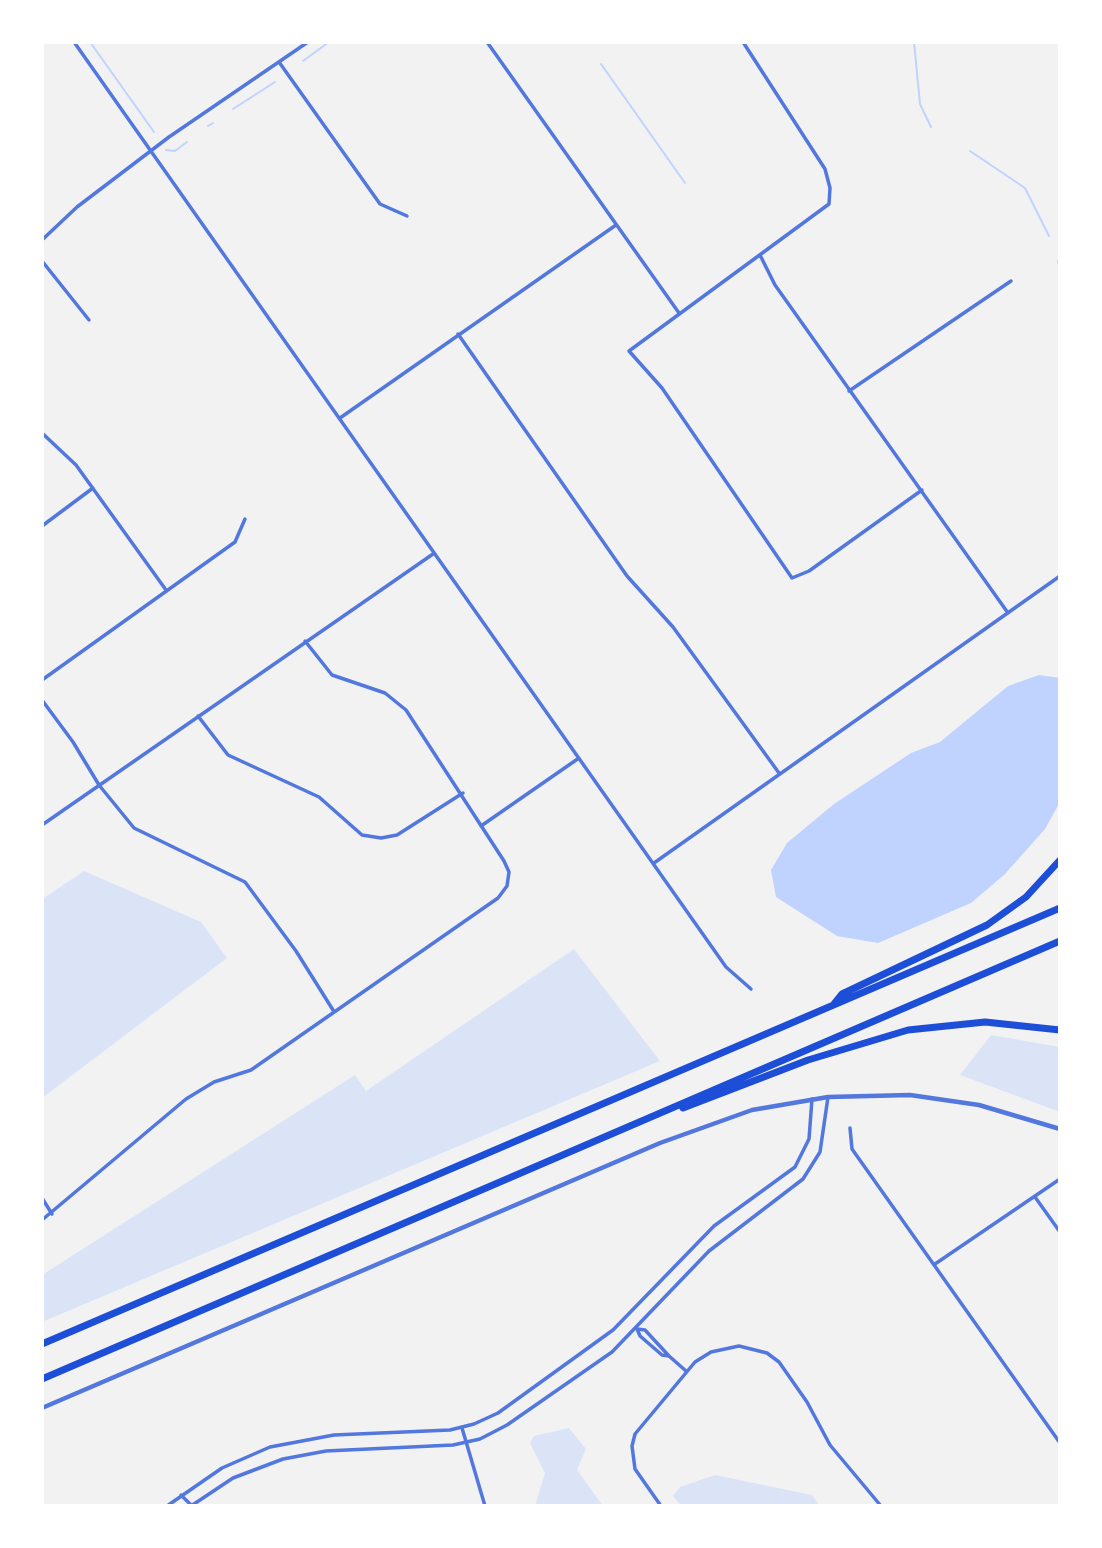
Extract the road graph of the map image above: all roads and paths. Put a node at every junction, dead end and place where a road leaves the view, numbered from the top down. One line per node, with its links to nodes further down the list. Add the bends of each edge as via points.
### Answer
1 (74, 42): 6 (street)
2 (307, 42): 5 (street)
3 (487, 42): 8 (street)
4 (743, 42): 10 (street, via 816,152 830,188 830,204 823,211)
5 (279, 62): 6 (street); 7 (street, via 380,204)
6 (150, 150): 9 (street); 17 (street)
7 (407, 216)
8 (616, 225): 13 (street); 15 (street)
9 (42, 240)
10 (760, 255): 13 (street); 16 (street, via 775,285)
11 (42, 261): 14 (street)
12 (1011, 281): 16 (street)
13 (679, 313): 20 (street, via 629,351 662,388 792,578 809,571)
14 (89, 320)
15 (458, 334): 17 (street); 32 (street, via 627,576 673,627)
16 (849, 391): 20 (street)
17 (340, 418): 23 (street)
18 (42, 433): 19 (street)
19 (93, 488): 22 (street); 25 (street)
20 (922, 491): 26 (street)
21 (245, 519): 25 (street, via 235,542)
22 (42, 526)
23 (433, 554): 27 (street); 31 (street)
24 (1060, 576): 26 (street)
25 (166, 590): 28 (street)
26 (1008, 613): 32 (street)
27 (305, 641): 30 (street); 34 (street, via 332,675 399,702)
28 (42, 680)
29 (42, 700): 33 (street)
30 (198, 716): 33 (street); 34 (street, via 228,755 319,797 362,835 397,835)
31 (579, 758): 36 (street); 38 (street)
32 (779, 773): 38 (street)
33 (99, 785): 35 (street); 43 (street, via 134,828 245,882)
34 (463, 793): 36 (street)
35 (42, 825)
36 (481, 826): 43 (street, via 510,877 498,898)
37 (1060, 860): 42 (highway, via 1026,897 987,925 842,994)
38 (654, 863): 41 (street, via 726,967)
39 (1060, 908): 42 (highway)
40 (1060, 942): 49 (highway)
41 (751, 989)
42 (834, 1005): 58 (highway)
43 (334, 1010): 53 (street, via 251,1070 214,1082 186,1099)
44 (1060, 1030): 49 (highway, via 985,1023 908,1030 808,1060)
45 (828, 1097): 46 (street); 48 (street, via 869,1094 945,1099); 57 (street, via 820,1152 803,1179 717,1244)
46 (812, 1099): 61 (street, via 717,1120); 62 (street, via 809,1139 795,1167 706,1233 600,1341 498,1413)
47 (850, 1128): 56 (street, via 852,1149)
48 (1060, 1129)
49 (578, 1148): 60 (highway)
50 (1060, 1179): 51 (street)
51 (1034, 1197): 55 (street); 56 (street)
52 (42, 1198): 53 (street)
53 (53, 1214): 54 (street)
54 (42, 1220)
55 (1060, 1232)
56 (935, 1265): 64 (street)
57 (637, 1329): 59 (street, via 662,1355); 63 (street, via 612,1352 507,1425)
58 (42, 1344)
59 (687, 1371): 69 (street, via 644,1419 632,1446 635,1469); 70 (street, via 711,1352 726,1347 767,1353 794,1381 830,1445)
60 (42, 1379)
61 (42, 1408)
62 (462, 1428): 63 (street); 65 (street, via 292,1441 252,1453)
63 (466, 1442): 67 (street, via 294,1457 233,1478); 68 (street)
64 (1060, 1443)
65 (181, 1495): 66 (street); 67 (street)
66 (167, 1506)
67 (191, 1506)
68 (485, 1506)
69 (661, 1506)
70 (881, 1506)

